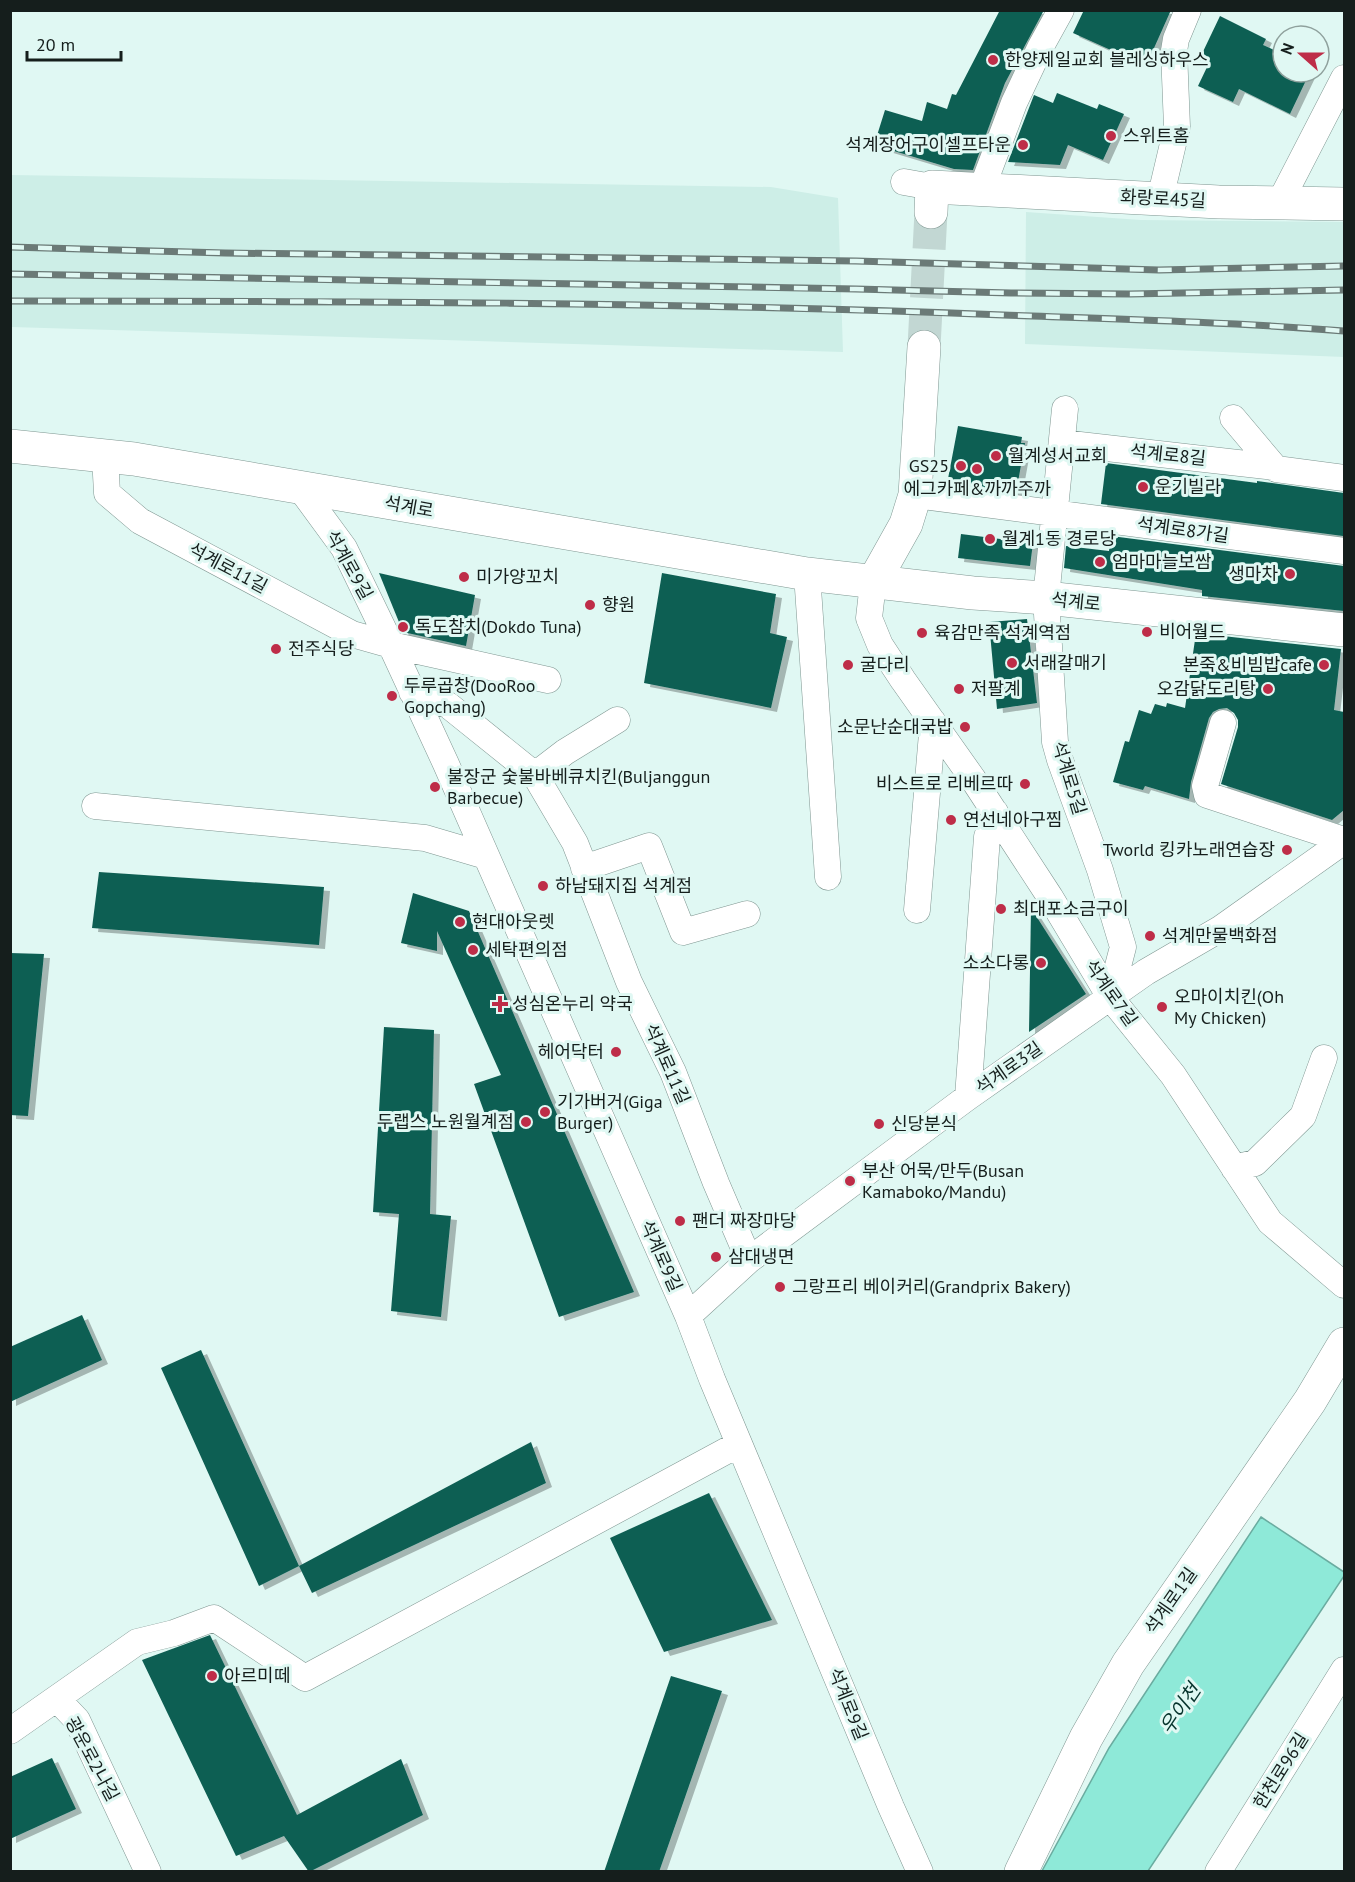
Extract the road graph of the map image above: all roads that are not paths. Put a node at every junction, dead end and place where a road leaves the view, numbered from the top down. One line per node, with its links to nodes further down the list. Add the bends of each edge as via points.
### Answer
1 (1061, 10): 4 (street, via 1014,102)
2 (1188, 10): 6 (street, via 1174,51 1177,127)
3 (1344, 78): 7 (street)
4 (981, 191): 5 (street, 화랑로45길); 6 (street, 화랑로45길)
5 (922, 193)
6 (1160, 199): 7 (street, 화랑로45길)
7 (1280, 202): 8 (street, 화랑로45길)
8 (1344, 204)
9 (924, 347): 18 (street)
10 (1065, 409): 12 (street, 석계로5길)
11 (1233, 418): 15 (street)
12 (1062, 443): 15 (street, 석계로8길); 19 (street, 석계로5길)
13 (10, 446): 14 (street, 석계로)
14 (105, 456): 17 (street, 석계로); 25 (street, 석계로11길, via 107,493 141,521 352,634)
15 (1274, 467): 16 (street, 석계로8길)
16 (1344, 478)
17 (300, 488): 21 (street, 석계로); 25 (street, 석계로9길, via 344,548)
18 (915, 495): 19 (street, 석계로8가길); 22 (street, via 906,524)
19 (1055, 512): 20 (street, 석계로8가길); 23 (street, 석계로5길)
20 (1344, 551)
21 (807, 574): 22 (street, 석계로); 37 (street)
22 (873, 583): 23 (street, 석계로); 29 (street, 석계로7길, via 869,618 880,645)
23 (1046, 598): 24 (street, 석계로); 40 (street, 석계로5길, via 1055,742 1123,947)
24 (1344, 630)
25 (391, 645): 26 (street); 27 (street, 석계로9길)
26 (548, 680)
27 (412, 692): 31 (street, 석계로11길, via 448,705); 35 (street, 석계로9길)
28 (617, 720): 31 (street)
29 (933, 722): 33 (street, 석계로7길); 38 (street)
30 (1223, 723): 34 (street, 석계로3길, via 1205,786 1207,795)
31 (535, 775): 36 (street, 석계로11길, via 575,843)
32 (95, 806): 35 (street, via 425,838)
33 (995, 813): 40 (street, 석계로7길); 42 (street, via 987,837)
34 (1344, 840): 40 (street, 석계로3길, via 1220,929)
35 (486, 856): 46 (street, 석계로9길)
36 (584, 868): 39 (street, via 649,846 683,932); 44 (street, 석계로11길, via 628,981 673,1072)
37 (828, 876)
38 (917, 910)
39 (747, 914)
40 (1110, 997): 42 (street, 석계로3길); 43 (street, 석계로7길, via 1173,1076)
41 (1324, 1058): 43 (street, via 1303,1116 1255,1163)
42 (968, 1097): 44 (street, 석계로3길)
43 (1234, 1168): 45 (street, 석계로7길, via 1270,1222)
44 (749, 1260): 46 (street, 석계로3길)
45 (1344, 1285)
46 (688, 1316): 48 (street, 석계로9길)
47 (1344, 1344): 54 (street, 석계로1길, via 1310,1401 1128,1664 1086,1738)
48 (739, 1444): 50 (street, via 305,1678 214,1618 138,1642); 53 (street, 석계로9길)
49 (1344, 1670): 55 (street, 한천로96길)
50 (57, 1699): 51 (street, 광운로2나길); 52 (street, 광운로2나길, via 77,1720)
51 (10, 1731)
52 (148, 1872)
53 (920, 1872)
54 (1022, 1872)
55 (1218, 1872)

